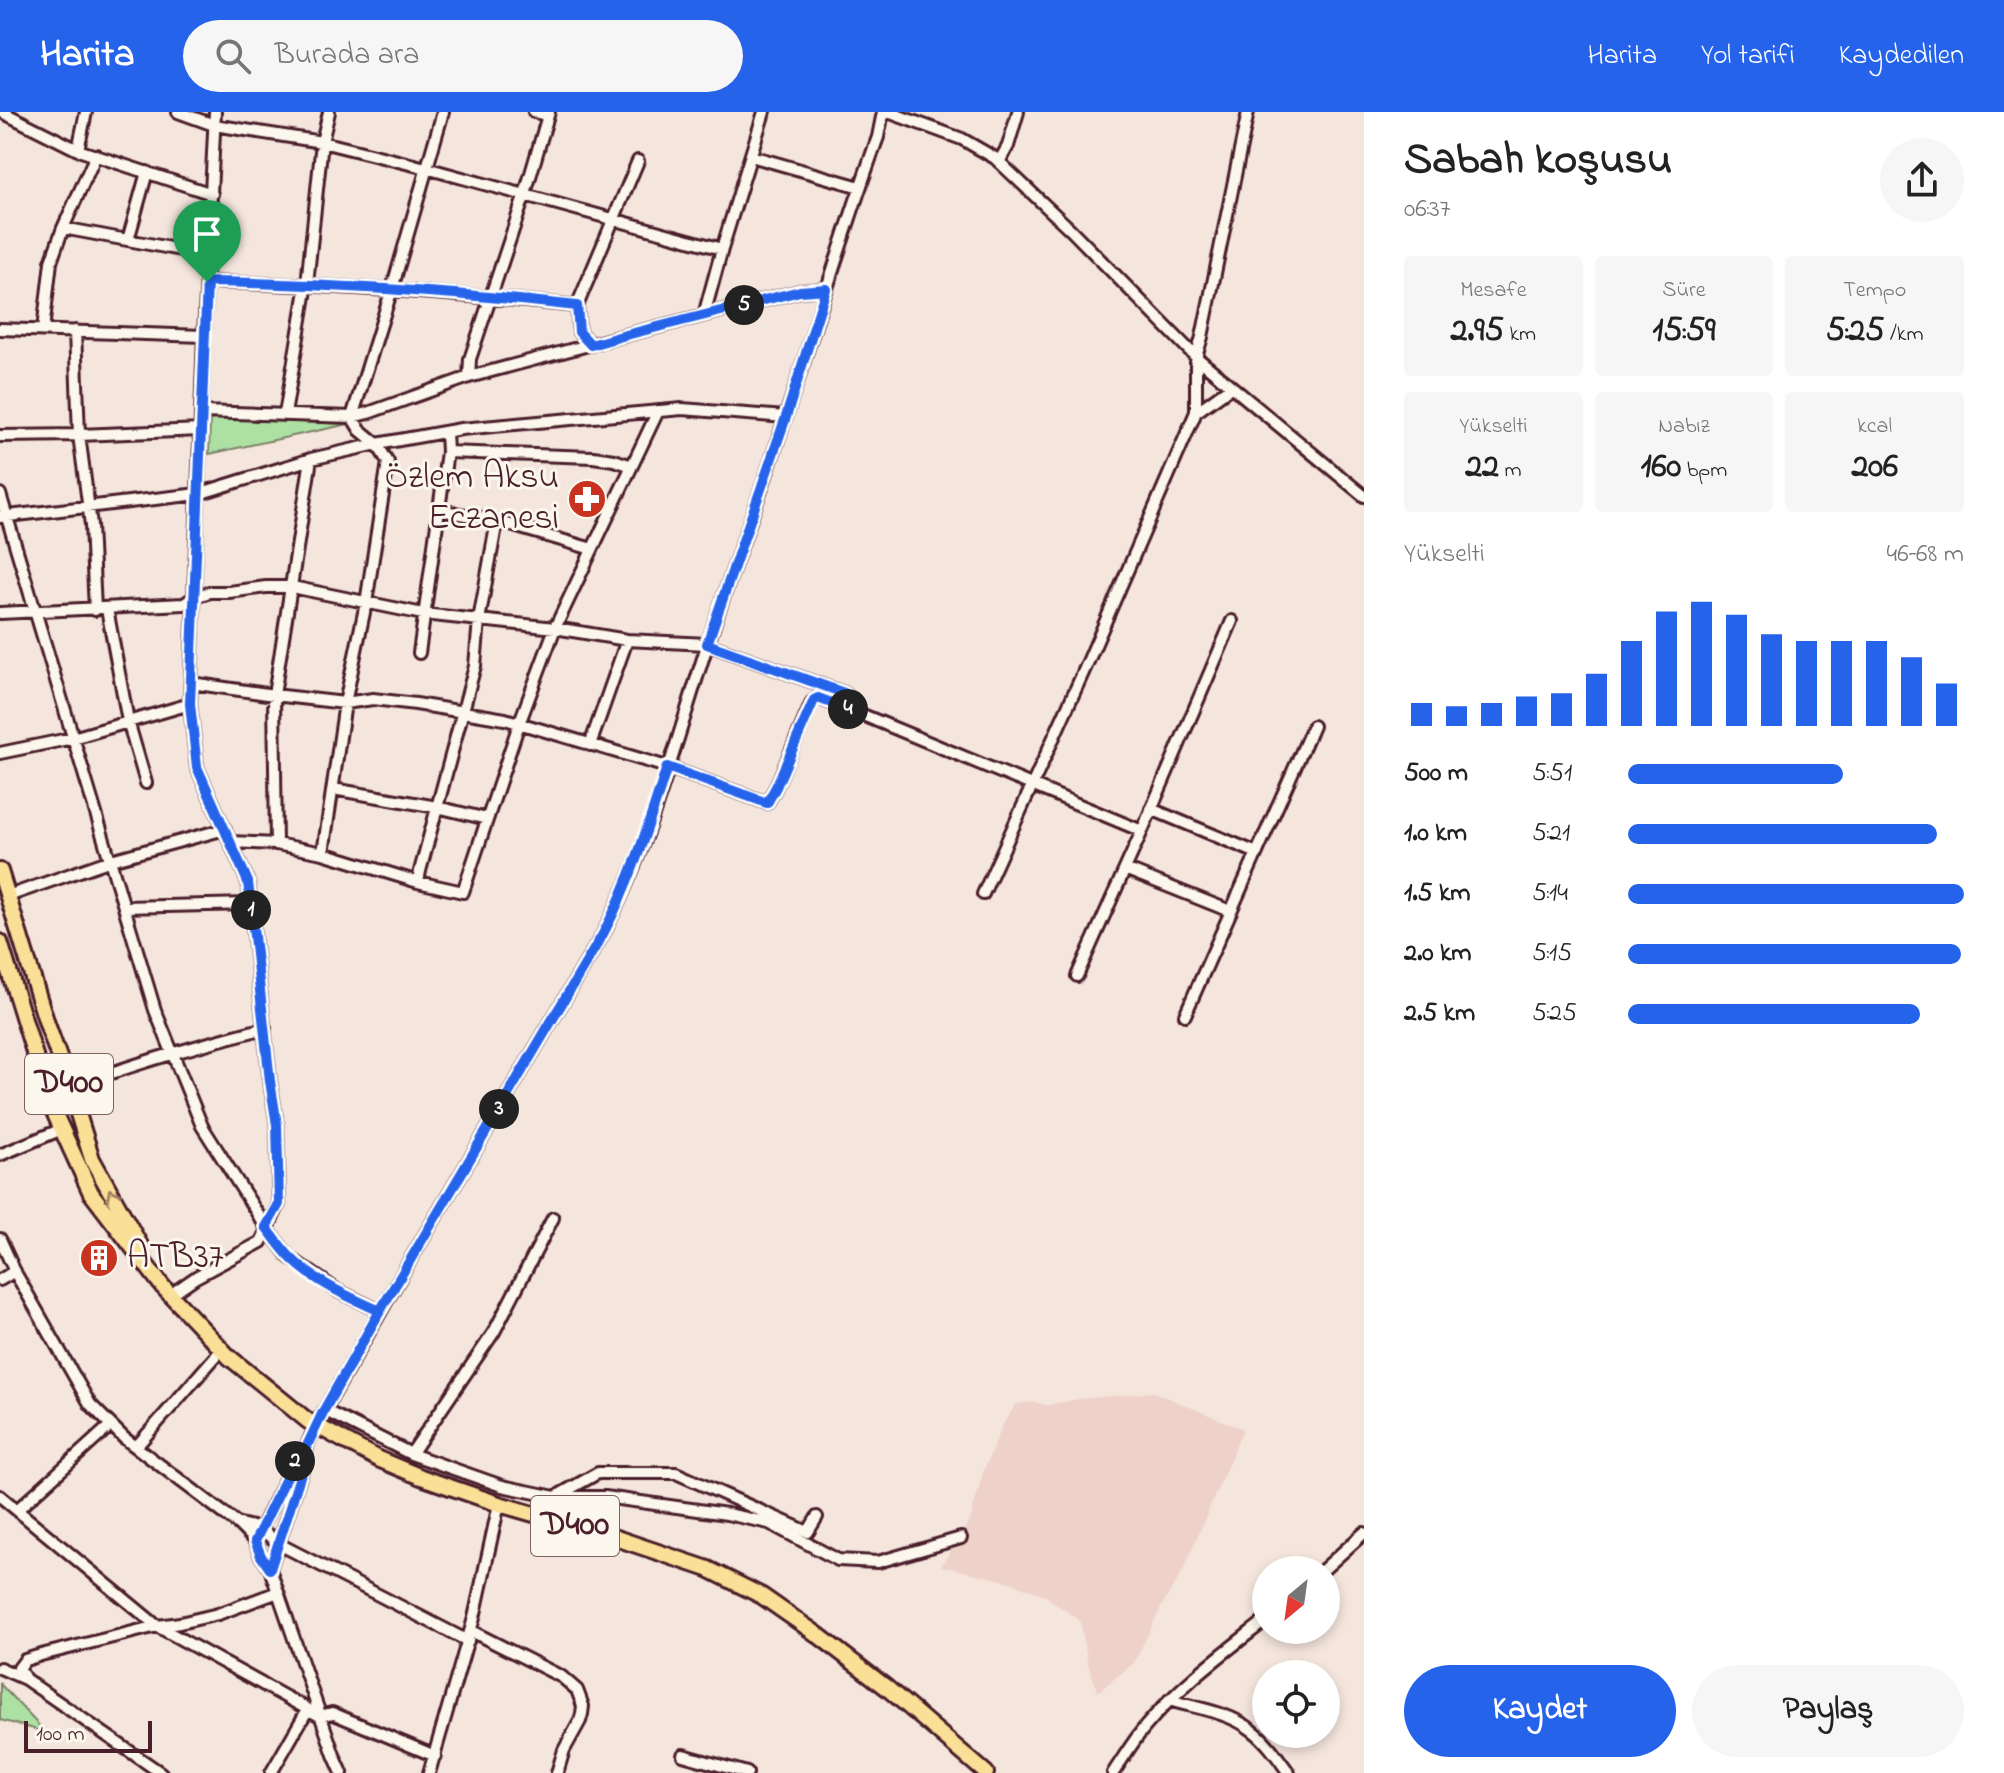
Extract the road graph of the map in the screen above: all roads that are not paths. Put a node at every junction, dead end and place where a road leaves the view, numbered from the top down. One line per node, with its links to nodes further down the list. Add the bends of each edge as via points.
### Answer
1 (2, 112): 15 (street)
2 (86, 112): 15 (street)
3 (178, 112): 13 (street)
4 (215, 112): 13 (street)
5 (329, 112): 14 (street)
6 (443, 112): 20 (street)
7 (534, 112): 12 (street)
8 (764, 112): 17 (street)
9 (886, 112): 19 (street, via 962,139); 22 (street)
10 (1018, 112): 19 (street)
11 (1248, 112): 42 (street)
12 (548, 114): 24 (street)
13 (214, 125): 14 (street); 23 (street)
14 (322, 142): 20 (street); 31 (street)
15 (78, 150): 16 (street)
16 (96, 155): 21 (street); 26 (street)
17 (751, 156): 22 (street); 28 (street)
18 (638, 161): 25 (street)
19 (999, 162): 42 (street)
20 (426, 168): 24 (street); 32 (street)
21 (147, 172): 23 (street); 27 (street)
22 (860, 187): 33 (street)
23 (212, 194): 29 (street)
24 (525, 194): 25 (street); 34 (street)
25 (614, 219): 28 (street); 35 (street)
26 (63, 228): 27 (street); 38 (street, via 51,262)
27 (128, 240): 29 (street)
28 (722, 249): 36 (street)
29 (208, 255): 30 (street)
30 (207, 282): 31 (street); 40 (street)
31 (307, 284): 32 (street); 48 (street)
32 (392, 289): 34 (street); 49 (street)
33 (826, 289): 36 (street); 50 (street)
34 (490, 296): 35 (street); 43 (street)
35 (577, 306): 41 (street, via 579,332)
36 (704, 315): 41 (street)
37 (0, 329): 38 (street)
38 (43, 330): 39 (street)
39 (75, 331): 40 (street); 53 (street)
40 (204, 336): 46 (street)
41 (591, 345): 43 (street)
42 (1196, 357): 44 (street); 47 (street)
43 (469, 377): 49 (street)
44 (1231, 387): 47 (street); 61 (street)
45 (658, 411): 50 (street); 52 (street); 58 (street)
46 (201, 412): 48 (street); 51 (street)
47 (1196, 412): 95 (street)
48 (285, 414): 49 (street)
49 (352, 417): 55 (street)
50 (786, 417): 79 (street)
51 (201, 430): 53 (street); 60 (street)
52 (446, 432): 55 (street); 56 (street)
53 (79, 435): 54 (street); 62 (street)
54 (0, 436)
55 (377, 444): 57 (street); 69 (street, via 388,462)
56 (447, 452): 58 (street, via 593,457); 63 (street)
57 (311, 459): 60 (street); 67 (street)
58 (632, 466): 66 (street)
59 (0, 494): 64 (street)
60 (198, 494): 62 (street); 68 (street)
61 (1364, 496)
62 (88, 506): 64 (street); 71 (street)
63 (440, 510): 65 (street); 74 (street)
64 (4, 517): 72 (street)
65 (497, 521): 66 (street); 75 (street)
66 (592, 549): 77 (street)
67 (292, 587): 68 (street); 69 (street); 82 (street)
68 (194, 597): 70 (street, via 184,604); 81 (street)
69 (366, 603): 74 (street); 83 (street)
70 (107, 609): 71 (street); 87 (street)
71 (95, 610): 72 (street)
72 (35, 612): 73 (street); 90 (street)
73 (0, 613)
74 (423, 614): 75 (street); 80 (street)
75 (479, 620): 77 (street); 85 (street)
76 (1232, 621): 98 (street)
77 (555, 628): 78 (street); 88 (street)
78 (627, 640): 79 (street); 91 (street)
79 (707, 644): 86 (street, via 844,693); 93 (street)
80 (419, 653)
81 (191, 683): 82 (street); 84 (street)
82 (274, 695): 83 (street); 103 (street)
83 (345, 703): 85 (street, via 373,699); 96 (street)
84 (190, 704): 87 (street); 100 (street, via 197,767)
85 (464, 711): 88 (street); 97 (street)
86 (858, 713): 93 (street, via 814,700 767,803); 95 (street)
87 (128, 721): 90 (street); 94 (street)
88 (519, 724): 91 (street); 99 (street)
89 (1313, 726): 105 (street)
90 (73, 738): 92 (street); 106 (street)
91 (590, 745): 93 (street)
92 (0, 753)
93 (667, 767): 129 (street, via 631,873 603,934)
94 (146, 783)
95 (1032, 784): 101 (street); 110 (street)
96 (333, 789): 97 (street); 104 (street)
97 (437, 807): 99 (street); 109 (street)
98 (1151, 809): 101 (street); 105 (street)
99 (487, 819): 109 (street, via 463,892)
100 (225, 829): 102 (street); 106 (street)
101 (1142, 831): 107 (street)
102 (231, 842): 103 (street); 112 (street, via 248,882)
103 (276, 844): 104 (street)
104 (323, 853): 109 (street)
105 (1257, 853): 114 (street)
106 (111, 860): 111 (street); 113 (street)
107 (1125, 869): 114 (street); 116 (street)
108 (0, 871): 111 (highway, D400)
109 (418, 882)
110 (983, 894)
111 (8, 896): 120 (highway, D400)
112 (250, 904): 113 (street); 118 (street)
113 (124, 907): 119 (street)
114 (1230, 911): 117 (street)
115 (0, 942): 121 (highway, D400)
116 (1077, 976)
117 (1185, 1015)
118 (265, 1028): 119 (street); 124 (street, via 277,1125 279,1204)
119 (173, 1053): 120 (street); 124 (street, via 202,1126)
120 (70, 1088): 128 (highway, D400, one-way to 120, via 92,1159)
121 (62, 1129): 122 (street); 128 (highway, D400, via 91,1193)
122 (0, 1155)
123 (553, 1218): 136 (street, via 494,1332)
124 (266, 1227): 128 (street, via 261,1242); 129 (street, via 303,1268)
125 (0, 1239): 126 (street)
126 (15, 1271): 127 (street); 132 (street, via 90,1404)
127 (0, 1280)
128 (166, 1291): 130 (highway, D400)
129 (380, 1311): 131 (street)
130 (222, 1349): 133 (highway, D400); 135 (street)
131 (324, 1410): 133 (street); 136 (street)
132 (111, 1425): 135 (street); 140 (street)
133 (316, 1425): 134 (street); 139 (highway, D400, via 378,1459)
134 (307, 1446): 143 (street); 147 (street)
135 (136, 1447): 142 (street)
136 (411, 1454): 138 (street, via 502,1486)
137 (0, 1496): 140 (street)
138 (555, 1497): 141 (street, via 598,1473 676,1473 808,1532); 145 (street, via 605,1497 769,1523 838,1560 878,1562)
139 (499, 1504): 153 (street); 168 (highway, D400, via 708,1569 762,1596 887,1688)
140 (17, 1510): 151 (street)
141 (817, 1517)
142 (238, 1524): 143 (street); 146 (street)
143 (261, 1529): 146 (street); 147 (street)
144 (1364, 1533): 148 (street)
145 (961, 1538)
146 (255, 1541): 149 (street)
147 (279, 1544): 149 (street); 153 (street)
148 (1339, 1556)
149 (270, 1569): 150 (street)
150 (278, 1592): 151 (street, via 218,1614); 159 (street)
151 (157, 1626): 154 (street, via 25,1660); 158 (street)
152 (1252, 1630): 157 (street)
153 (469, 1636): 161 (street); 166 (street, via 562,1677 577,1690 582,1714)
154 (19, 1668): 155 (street); 156 (street)
155 (3, 1670): 156 (street)
156 (25, 1679): 162 (street)
157 (1169, 1700): 169 (street); 170 (street, via 1241,1723 1263,1740)
158 (308, 1709): 159 (street); 163 (street)
159 (320, 1716): 161 (street, via 332,1713); 164 (street)
160 (683, 1755): 167 (street)
161 (435, 1756): 165 (street)
162 (161, 1773)
163 (271, 1773)
164 (342, 1773)
165 (429, 1773)
166 (557, 1773)
167 (747, 1773)
168 (984, 1773)
169 (1113, 1773)
170 (1289, 1773)

